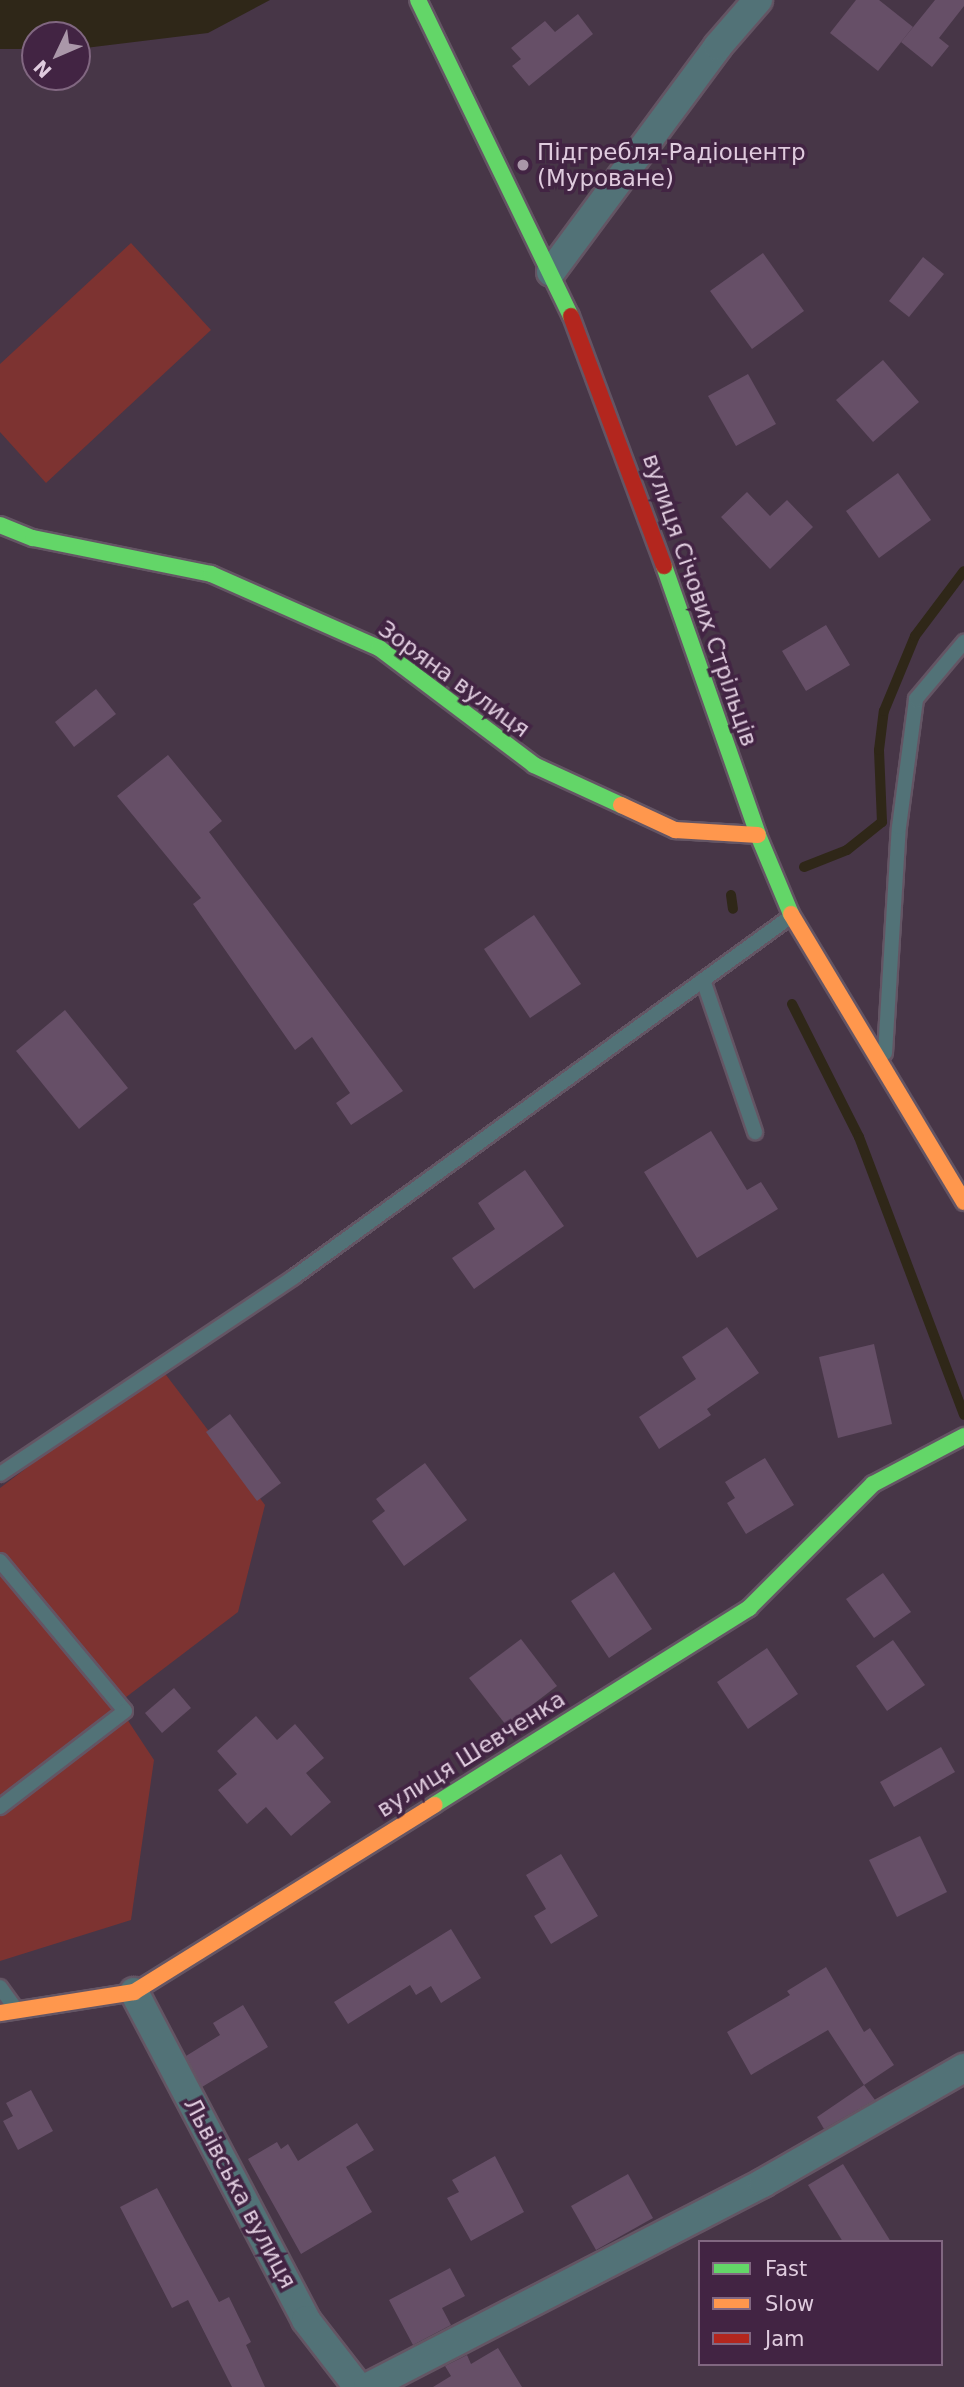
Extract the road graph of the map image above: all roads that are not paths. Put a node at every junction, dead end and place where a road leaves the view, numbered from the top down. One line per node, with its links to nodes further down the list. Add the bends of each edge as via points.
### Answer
1 (418, 0): 3 (street, вулиця Січових Стрільців)
2 (758, 0): 3 (street, via 718,46)
3 (551, 272): 6 (street, вулиця Січових Стрільців, via 592,362)
4 (0, 525): 6 (street, Зоряна вулиця, via 33,538 211,574 379,648 534,765 675,830)
5 (964, 642): 9 (lane, via 916,699 899,827)
6 (758, 835): 7 (street, вулиця Січових Стрільців)
7 (792, 916): 8 (lane); 9 (street, вулиця Січових Стрільців)
8 (703, 980): 10 (lane); 13 (lane, via 294,1277)
9 (883, 1072): 11 (street, вулиця Січових Стрільців)
10 (755, 1132)
11 (964, 1202)
12 (964, 1436): 17 (street, вулиця Шевченка, via 873,1484 749,1608)
13 (0, 1474)
14 (0, 1561): 15 (lane, via 125,1711)
15 (0, 1807)
16 (0, 1987): 18 (lane)
17 (134, 1992): 18 (street, вулиця Шевченка); 21 (street, Львівська вулиця, via 306,2320)
18 (17, 2011): 19 (street, вулиця Шевченка)
19 (0, 2013)
20 (964, 2068): 22 (street, via 763,2183)
21 (358, 2387)
22 (368, 2387)

